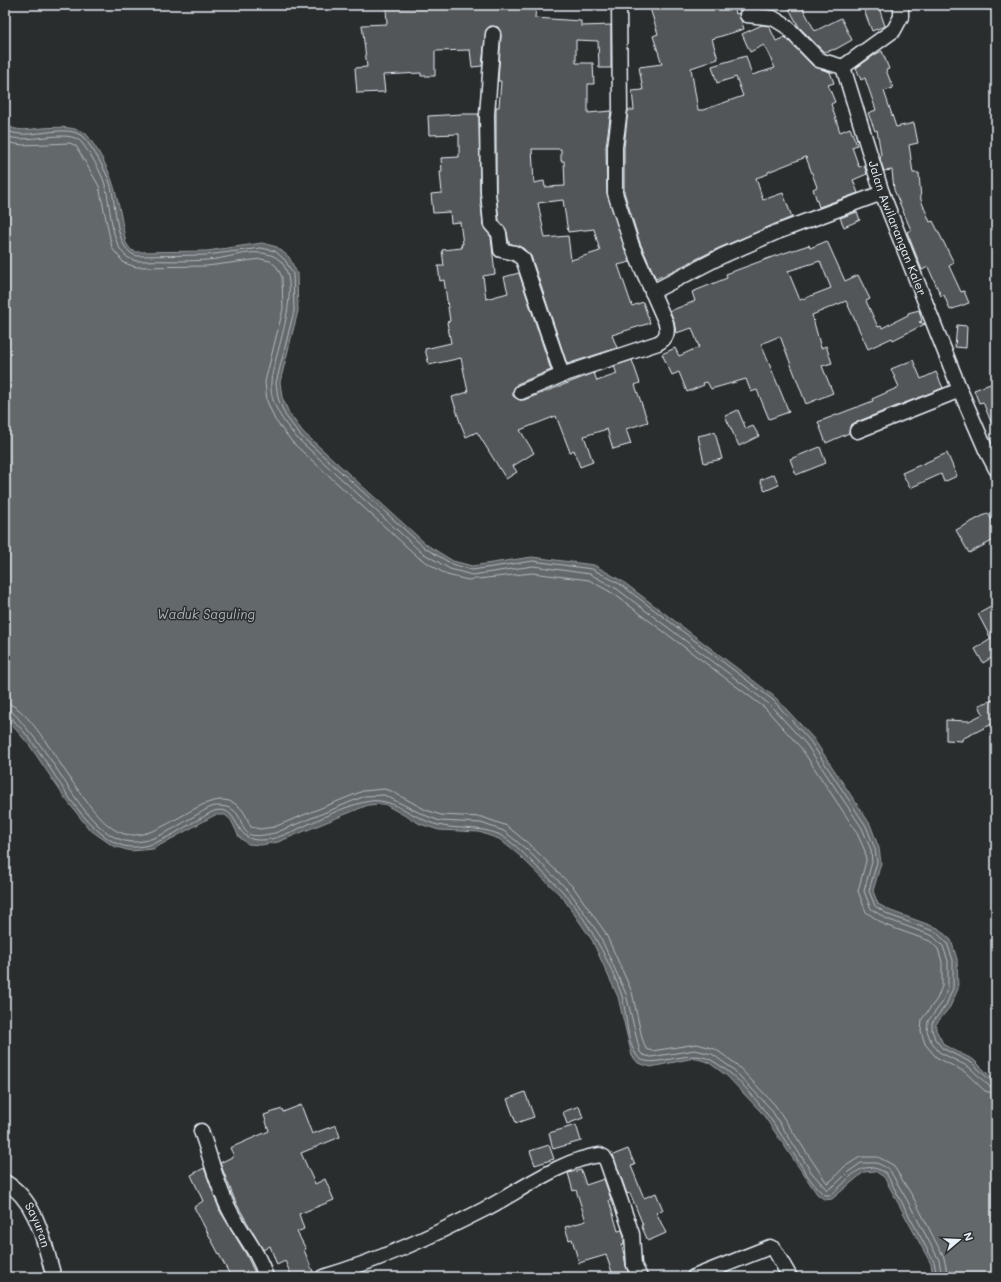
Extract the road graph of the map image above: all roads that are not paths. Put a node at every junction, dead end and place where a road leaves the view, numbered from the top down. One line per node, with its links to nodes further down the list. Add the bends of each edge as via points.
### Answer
1 (619, 5): 7 (street, via 620,109 615,147 616,193 632,246)
2 (900, 5): 5 (street, via 901,17 894,30)
3 (747, 15): 5 (street, via 773,18 786,26 819,60)
4 (493, 34): 8 (street, via 487,115 491,224 499,234 501,250 515,253 523,259)
5 (843, 66): 6 (street, Jalan Awilarangan Kaler)
6 (882, 193): 7 (street, via 777,232 722,256); 9 (street, Jalan Awilarangan Kaler)
7 (652, 292): 8 (street, via 666,323 668,332 664,340)
8 (562, 375): 10 (street)
9 (960, 390): 11 (street); 12 (street, Jalan Awilarangan Kaler)
10 (521, 392)
11 (857, 431)
12 (996, 468)
13 (201, 1130): 16 (street, via 227,1205 256,1250)
14 (5, 1182): 15 (street, Sayuran, via 21,1195 33,1212)
15 (54, 1277)
16 (266, 1277)
17 (323, 1277): 18 (street, via 385,1257 483,1210 571,1162 600,1155 607,1162 632,1234 634,1265)
18 (640, 1277)
19 (694, 1277): 20 (street, via 770,1247 774,1249)
20 (790, 1277)

